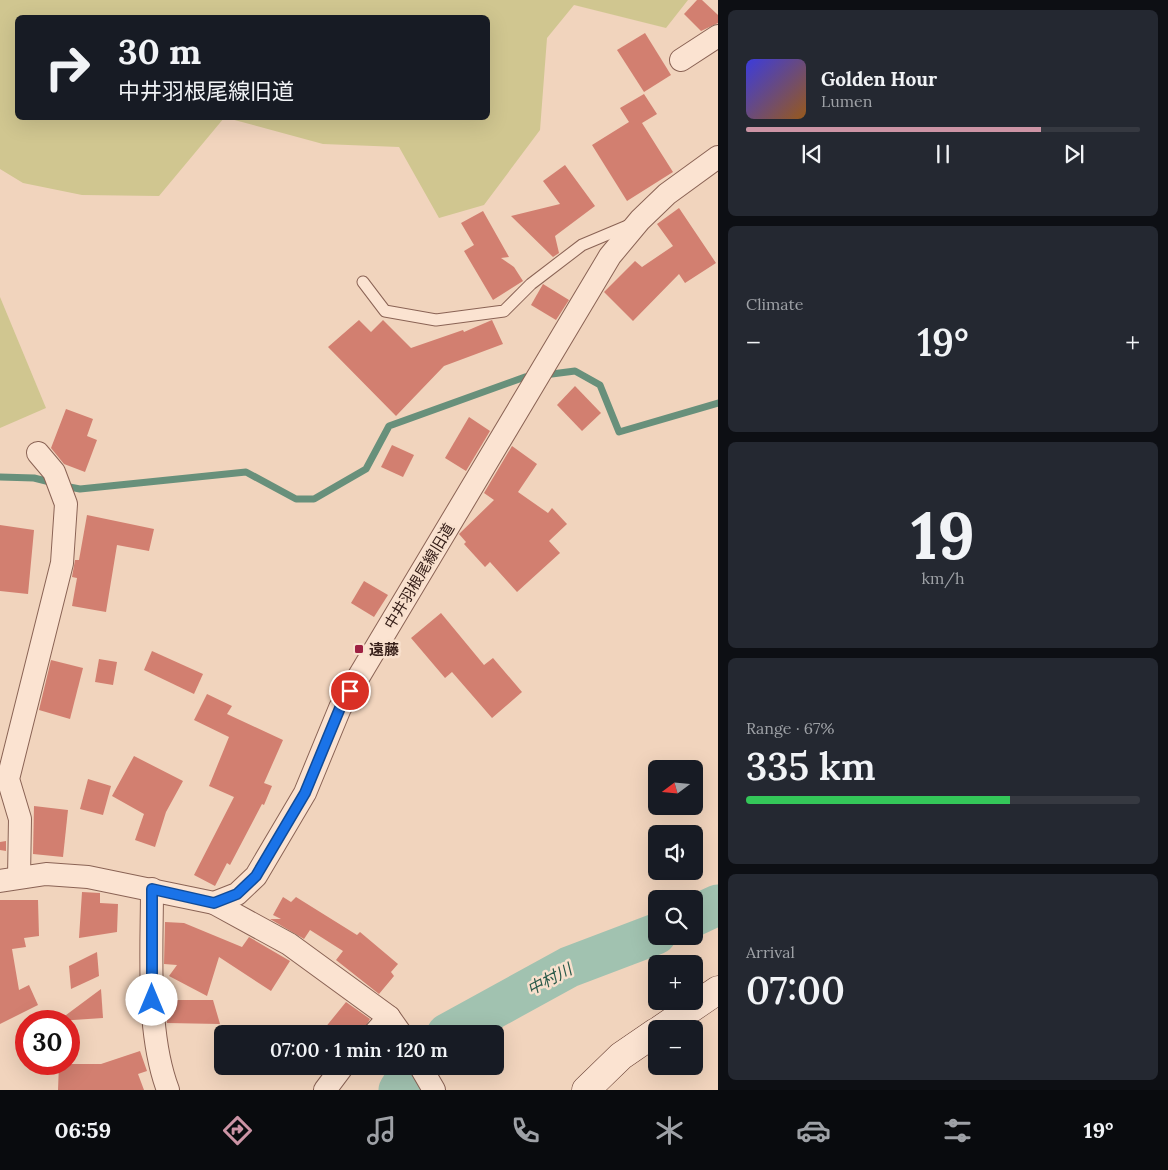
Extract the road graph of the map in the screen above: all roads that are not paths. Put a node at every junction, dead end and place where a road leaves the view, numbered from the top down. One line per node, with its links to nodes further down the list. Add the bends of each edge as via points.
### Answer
1 (718, 36): 2 (street)
2 (681, 60)
3 (718, 156): 4 (street, 中井羽根尾線旧道, via 667,194)
4 (640, 220): 5 (lane, via 582,245 531,284 504,311 436,320 385,311); 9 (street, 中井羽根尾線旧道, via 610,256 340,708 305,793 256,876 237,894)
5 (363, 282)
6 (38, 454): 7 (street, via 54,472 66,504 62,563 8,779 20,819)
7 (10, 879): 8 (street, via 63,875)
8 (152, 889): 9 (street); 16 (street, via 152,1000 162,1074)
9 (214, 903): 12 (street, via 290,944)
10 (718, 990): 11 (main road)
11 (674, 1020)
12 (395, 1025)
13 (648, 1037): 19 (main road, via 621,1056)
14 (336, 1075): 17 (street)
15 (425, 1075): 18 (street)
16 (168, 1090)
17 (325, 1090)
18 (434, 1090)
19 (586, 1090)

